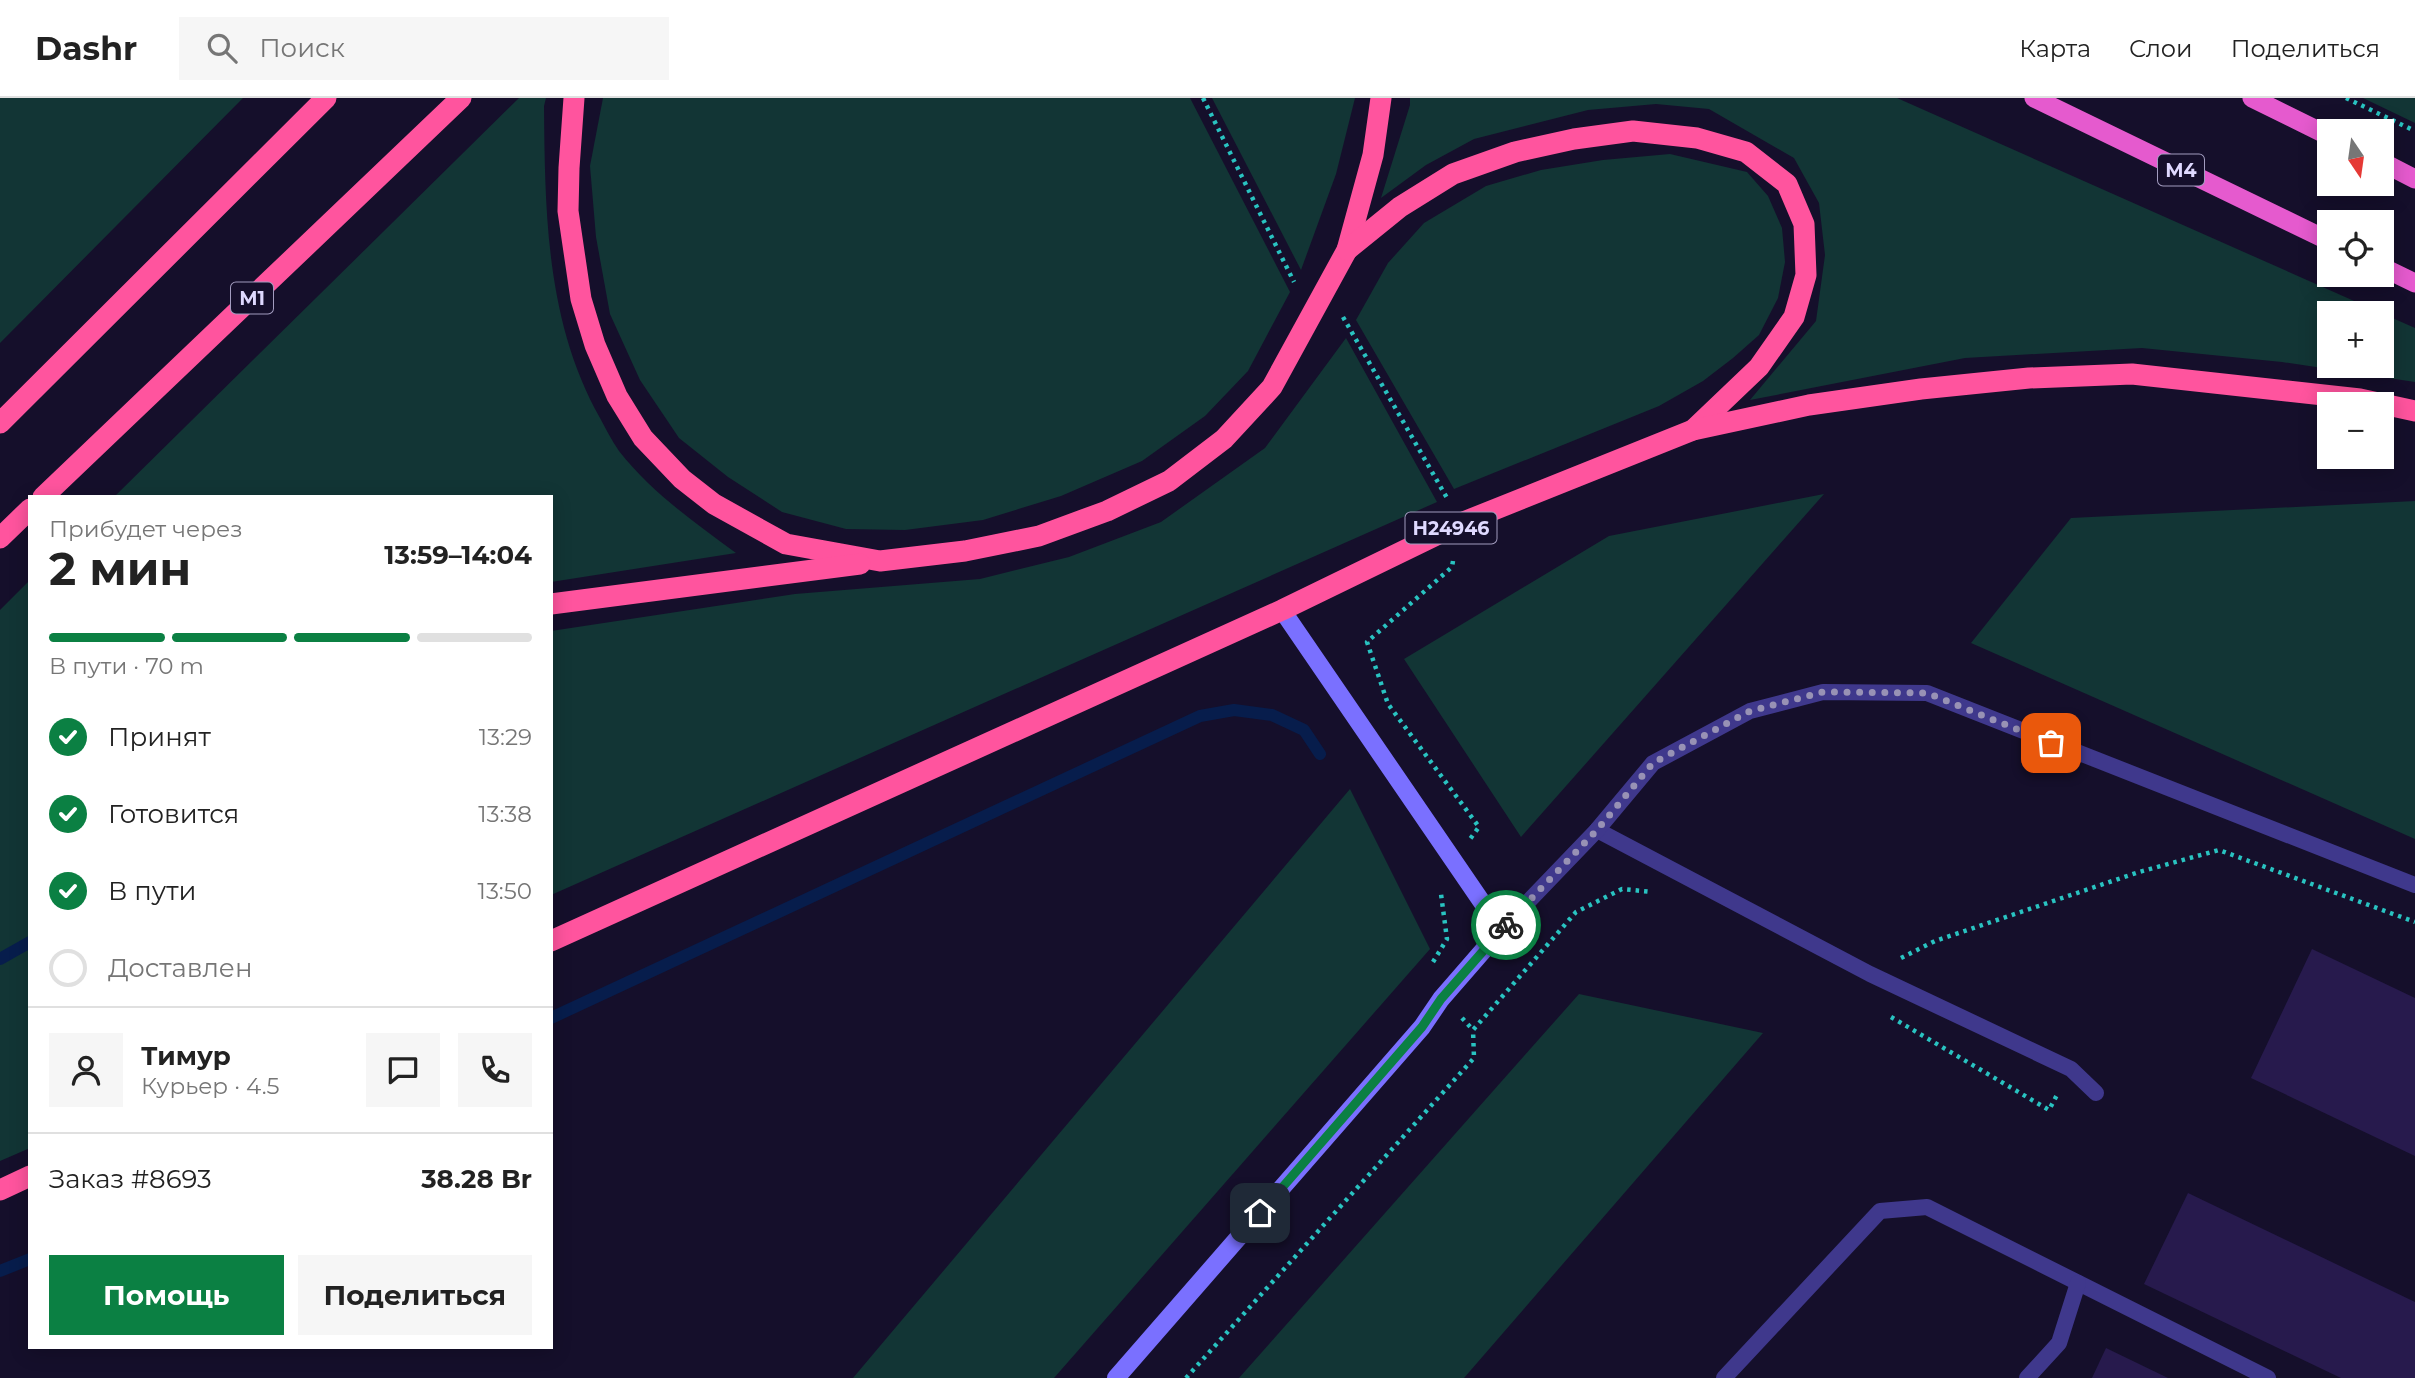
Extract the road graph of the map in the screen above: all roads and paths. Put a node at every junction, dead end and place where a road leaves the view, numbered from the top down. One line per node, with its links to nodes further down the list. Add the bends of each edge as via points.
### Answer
1 (326, 98): 17 (highway)
2 (461, 98): 19 (highway, М1)
3 (575, 98): 22 (highway, via 568,211 582,299 617,396 643,438 714,504 786,544)
4 (1381, 98): 13 (highway, via 1373,155)
5 (2034, 98): 12 (highway, М4)
6 (2252, 98): 8 (highway)
7 (2346, 98): 9 (path)
8 (2317, 130)
9 (2415, 131)
10 (2394, 168): 11 (highway)
11 (2415, 179)
12 (2317, 235)
13 (1347, 250): 18 (highway, via 1400,207 1453,174 1515,152 1633,131 1697,138 1746,152 1787,184 1804,224 1806,275 1794,317 1759,367); 22 (highway, via 1272,387 1224,439 1169,481 1039,536)
14 (2394, 273): 15 (highway)
15 (2415, 283)
16 (2415, 411): 18 (highway, Н24946, via 2360,399 2132,374 1921,389 1809,405)
17 (0, 423)
18 (1693, 430): 24 (highway, Н24946, via 1461,523)
19 (45, 495)
20 (28, 511): 21 (highway)
21 (0, 538)
22 (880, 561): 23 (highway)
23 (553, 604)
24 (1282, 610): 29 (main road); 30 (highway, Н24946)
25 (1597, 830): 26 (lane, via 1653,763 1750,711 1823,692 1927,693); 29 (lane); 31 (lane)
26 (2415, 885)
27 (1659, 893): 34 (path, via 1622,889 1576,912)
28 (2415, 922): 31 (path, via 2219,850 2139,872 1935,942)
29 (1501, 930): 32 (main road)
30 (553, 940)
31 (1870, 974): 35 (lane)
32 (1441, 999): 34 (path); 41 (main road, via 1422,1027)
33 (1885, 1014): 35 (path, via 2049,1110)
34 (1474, 1030): 42 (path, via 1474,1058)
35 (2071, 1069): 36 (lane)
36 (2096, 1093)
37 (28, 1177): 38 (highway)
38 (0, 1190)
39 (2078, 1283): 40 (lane); 43 (lane, via 1927,1207 1880,1211); 44 (lane, via 2059,1343)
40 (2260, 1376)
41 (1116, 1378)
42 (1186, 1378)
43 (1724, 1378)
44 (2027, 1378)

